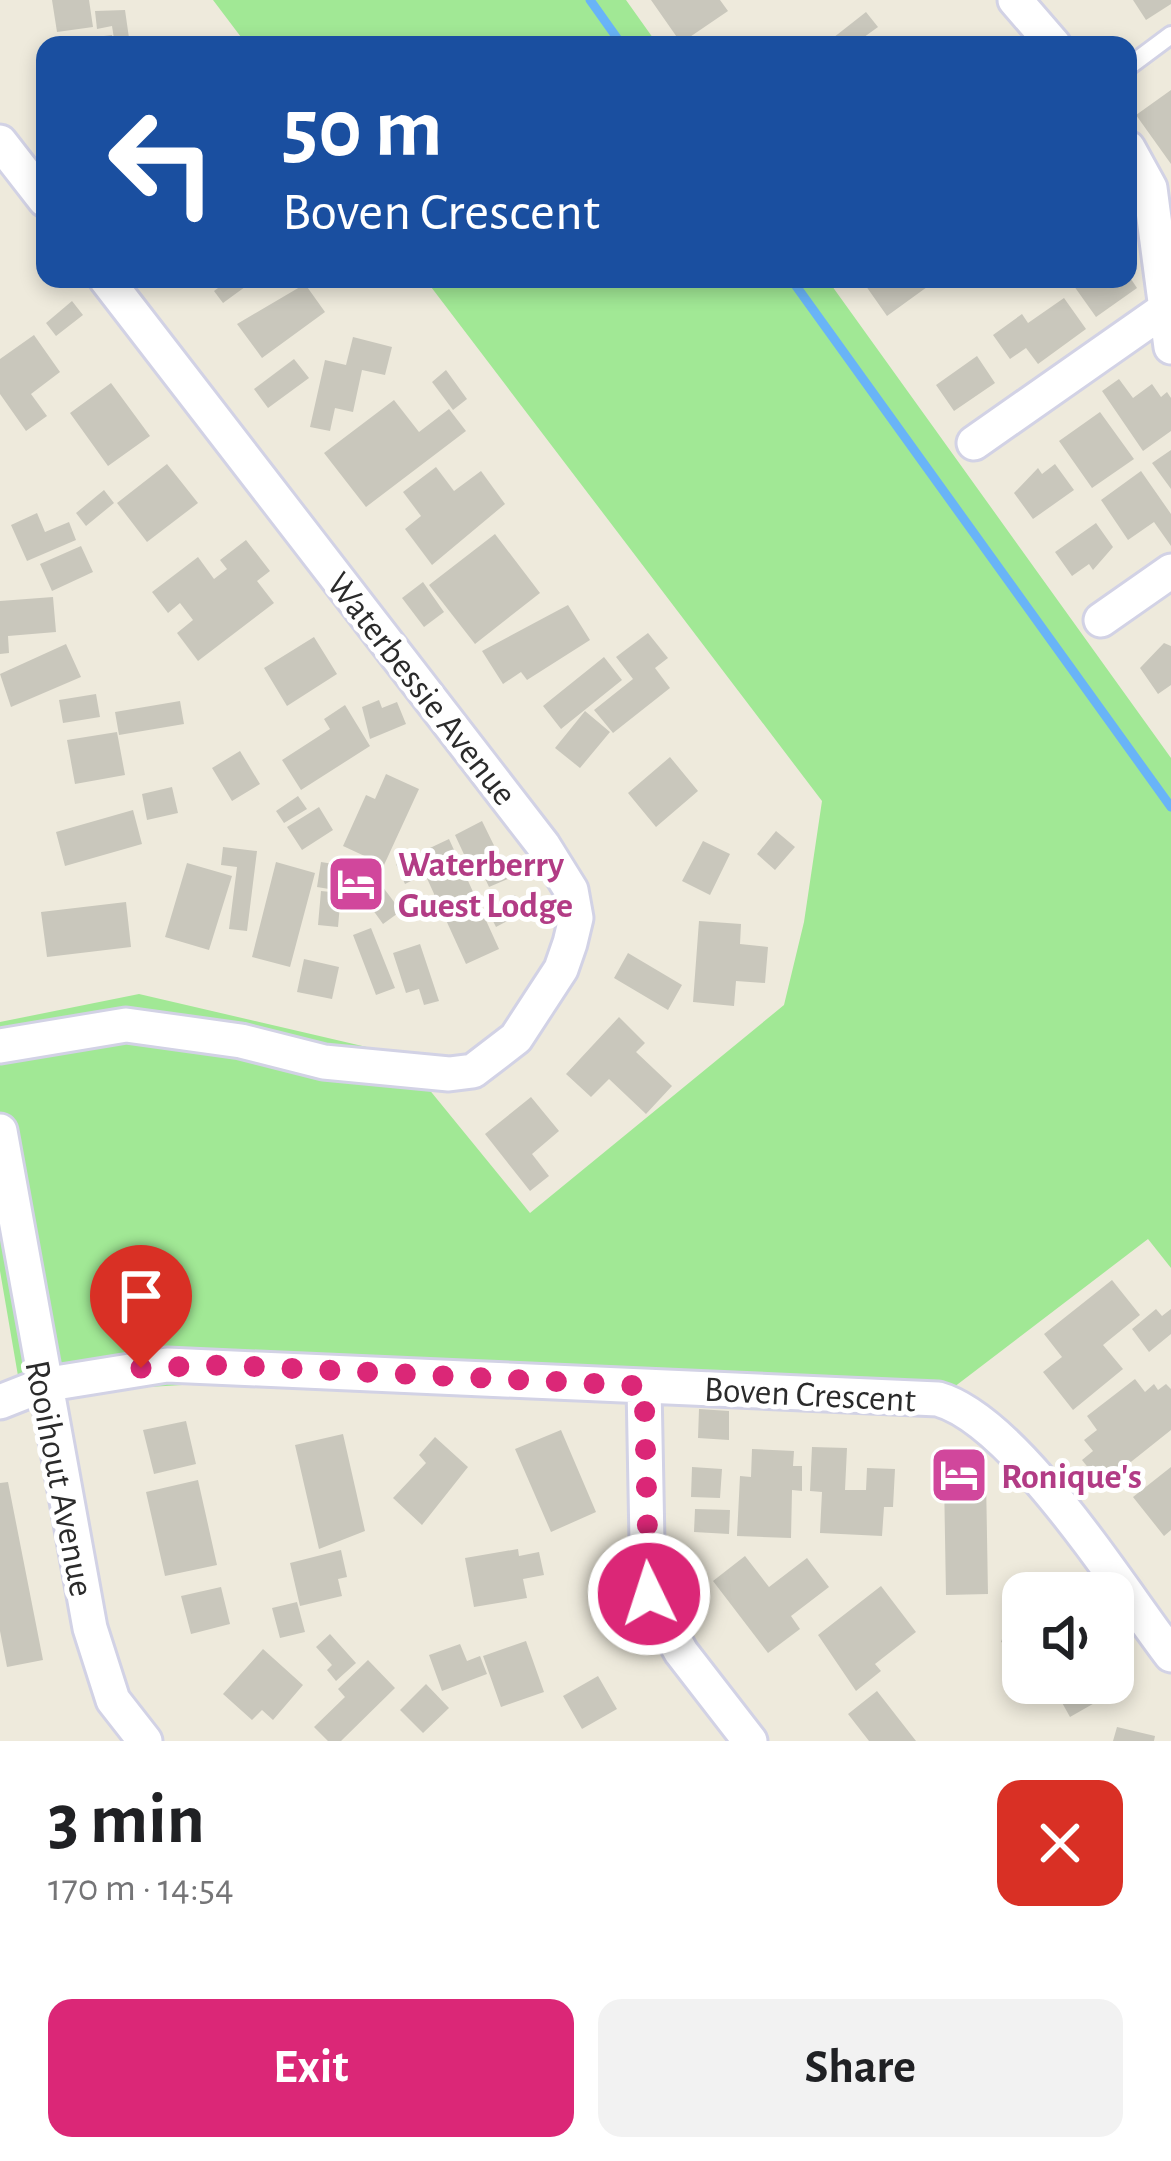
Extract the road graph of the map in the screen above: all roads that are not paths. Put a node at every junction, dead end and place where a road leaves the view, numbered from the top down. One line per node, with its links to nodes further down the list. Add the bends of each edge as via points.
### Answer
1 (1171, 35): 2 (lane)
2 (1137, 60)
3 (0, 142): 5 (street)
4 (1137, 164): 7 (street, via 1150,188)
5 (36, 188)
6 (113, 288): 12 (street, Waterbessie Avenue, via 543,844 571,890 576,918 542,1000 516,1038 473,1072 324,1062 126,1024)
7 (1167, 308): 8 (street); 9 (street)
8 (1171, 347)
9 (974, 443)
10 (1171, 571): 11 (street)
11 (1101, 620)
12 (0, 1046)
13 (0, 1131): 14 (street, Rooihout Avenue)
14 (43, 1385): 15 (street, Boven Crescent, via 116,1370 224,1365); 16 (street, Boven Crescent); 18 (street, Rooihout Avenue, via 100,1670)
15 (644, 1386): 17 (street, Boven Crescent, via 889,1394 964,1406 1011,1447); 19 (street, via 649,1594 681,1652)
16 (0, 1402)
17 (1171, 1655)
18 (146, 1741)
19 (750, 1741)

